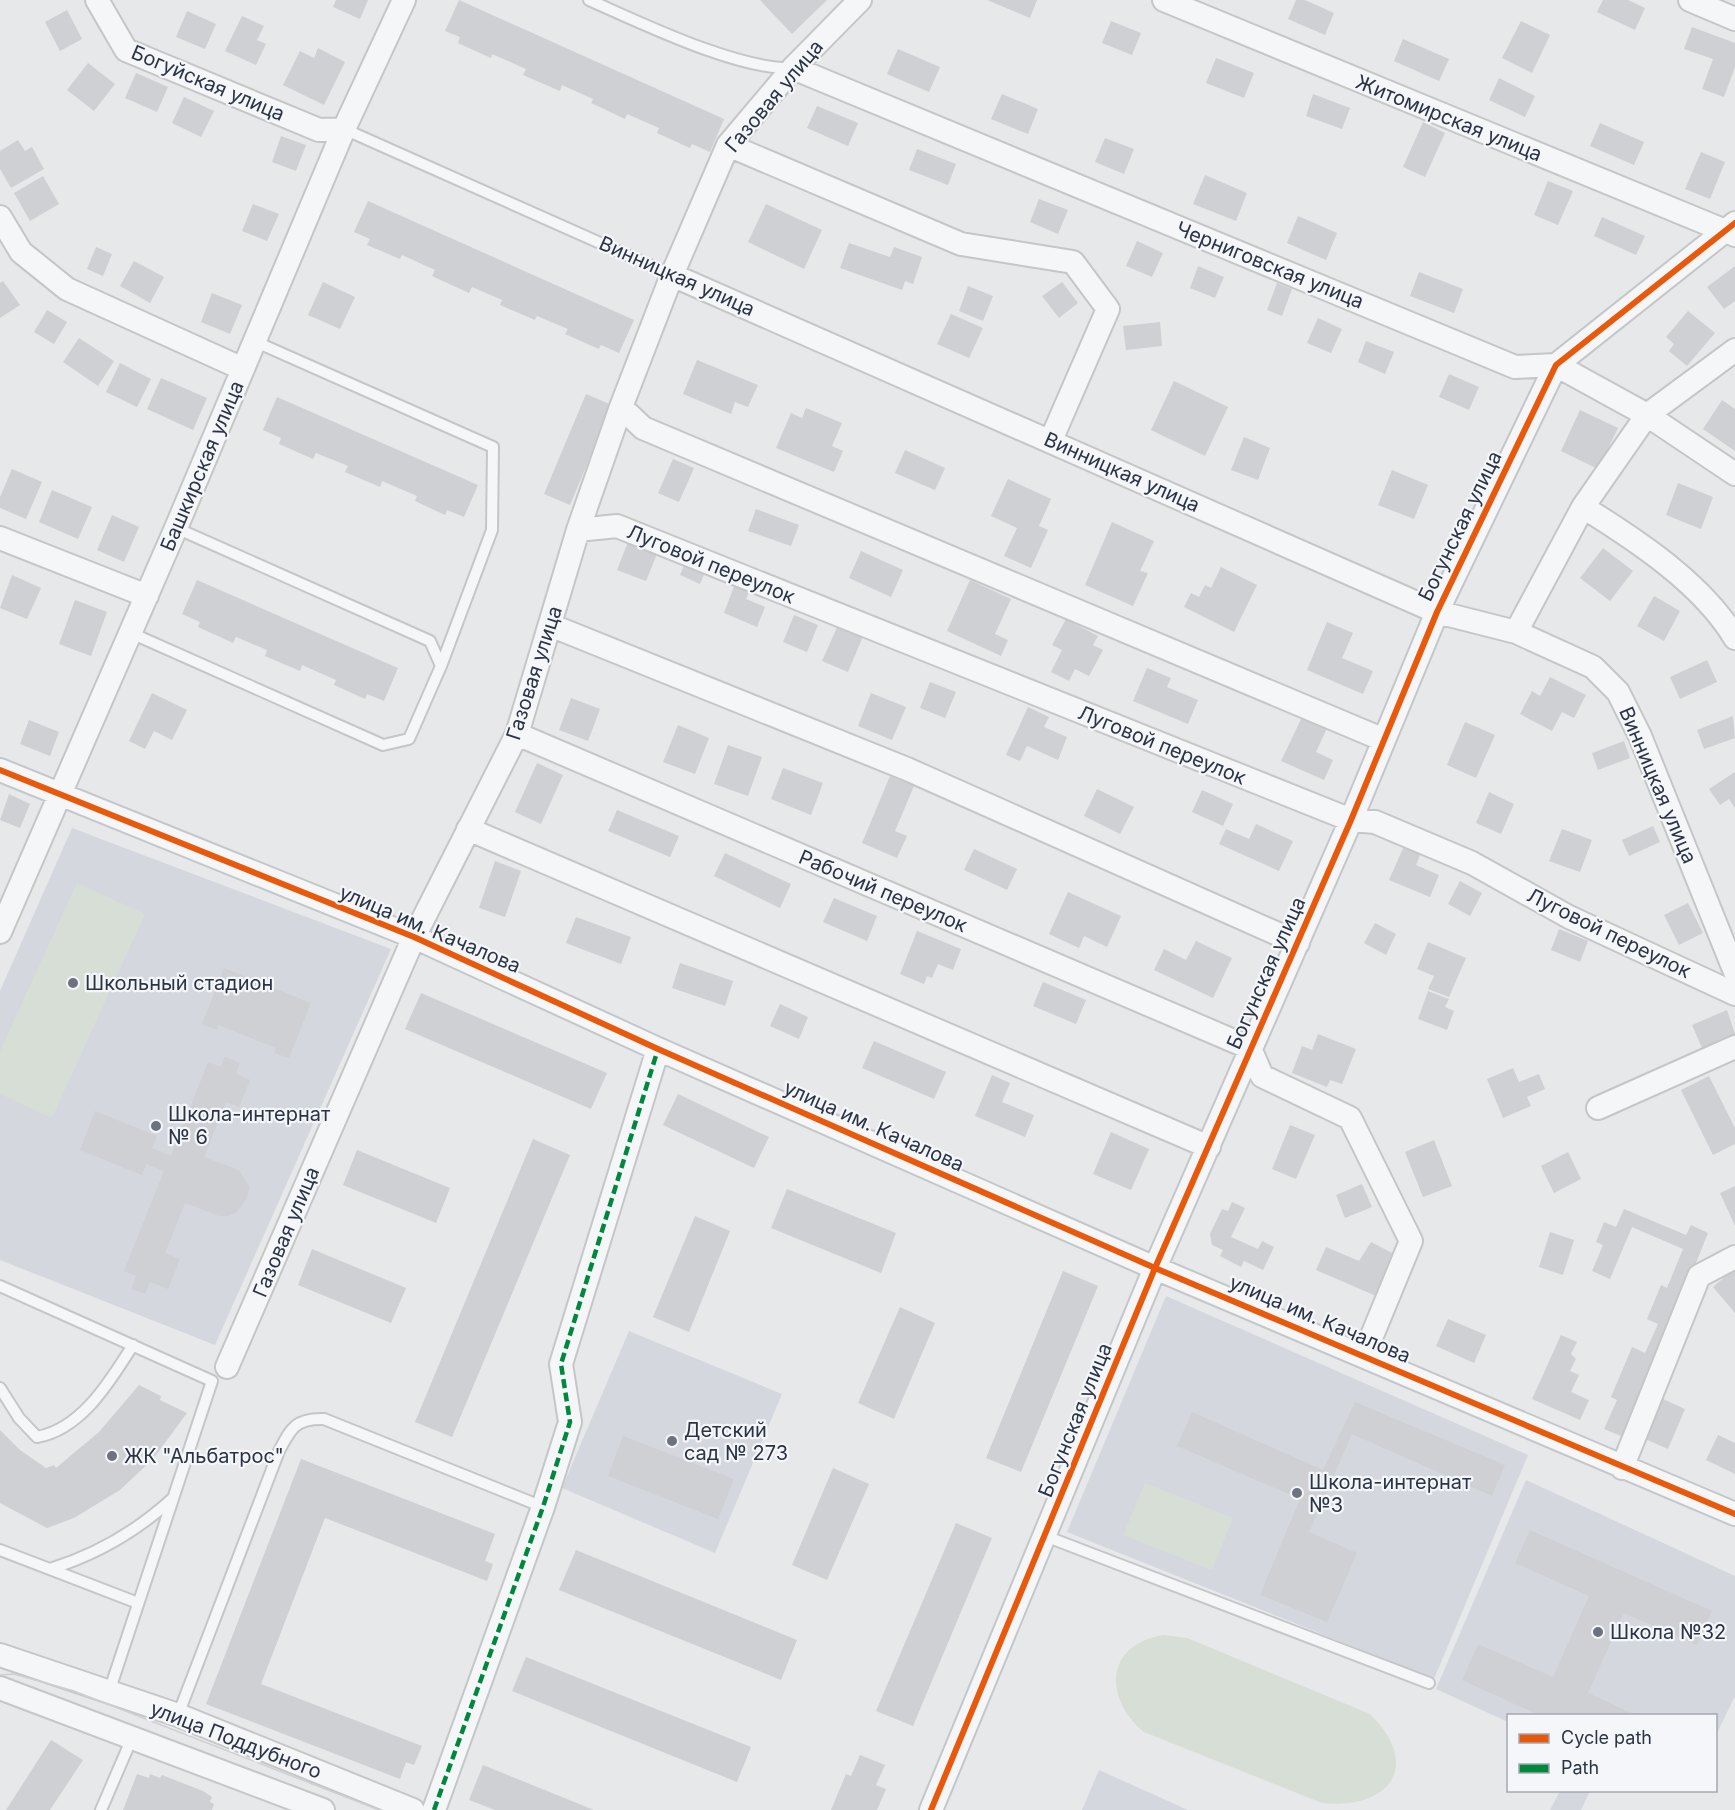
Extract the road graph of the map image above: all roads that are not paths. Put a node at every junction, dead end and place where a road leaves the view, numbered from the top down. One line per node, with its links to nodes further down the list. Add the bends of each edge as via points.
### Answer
1 (97, 0): 9 (street, Богуйская улица, via 126,50 319,130)
2 (404, 0): 9 (street, Башкирская улица)
3 (590, 0): 8 (lane, via 744,61 771,69)
4 (860, 0): 8 (street, Газовая улица)
5 (1164, 0): 12 (street, Житомирская улица)
6 (1690, 0): 7 (street)
7 (1735, 19)
8 (793, 68): 10 (street, Газовая улица); 16 (street, Черниговская улица, via 1515,367)
9 (344, 129): 13 (lane, Винницкая улица); 14 (street, Башкирская улица)
10 (728, 145): 13 (street, Газовая улица); 20 (street, via 961,244 1073,262 1108,309)
11 (0, 217): 17 (street, via 21,252 67,289)
12 (1732, 230): 16 (street, Богунская улица)
13 (672, 275): 18 (street, Газовая улица); 20 (street, Винницкая улица)
14 (256, 342): 17 (street, Башкирская улица); 32 (lane, via 493,447 492,530)
15 (1735, 350): 19 (street)
16 (1556, 365): 19 (street); 27 (street, Богунская улица)
17 (243, 369): 23 (street, Башкирская улица)
18 (621, 407): 24 (street, Газовая улица); 34 (street, via 642,428)
19 (1647, 415): 21 (street); 22 (street)
20 (1051, 440): 27 (street, Винницкая улица)
21 (1735, 474)
22 (1583, 507): 29 (street); 31 (street, via 1646,546 1723,617)
23 (176, 528): 26 (street, Башкирская улица); 32 (lane, via 430,641)
24 (578, 530): 28 (street, Газовая улица); 37 (street, Луговой переулок, via 617,526)
25 (0, 538): 26 (street)
26 (147, 596): 30 (street, Башкирская улица)
27 (1437, 612): 29 (street, Винницкая улица); 34 (street, Богунская улица)
28 (550, 625): 33 (street, Газовая улица); 41 (street, via 907,769)
29 (1516, 632): 42 (street, Винницкая улица, via 1593,667 1618,692 1640,735)
30 (131, 633): 32 (lane, via 383,745 409,739); 36 (street, Башкирская улица)
31 (1735, 638)
32 (441, 666)
33 (517, 734): 38 (street, Газовая улица); 45 (street, Рабочий переулок)
34 (1384, 740): 37 (street, Богунская улица)
35 (0, 770): 36 (street, улица им. Качалова)
36 (60, 795): 39 (street, Башкирская улица); 40 (street, улица им. Качалова)
37 (1351, 820): 41 (street, Богунская улица); 43 (street, Луговой переулок, via 1375,822 1472,863 1569,917)
38 (468, 829): 40 (street, Газовая улица); 48 (street)
39 (0, 933)
40 (414, 937): 46 (street, улица им. Качалова); 54 (street, Газовая улица)
41 (1298, 943): 45 (street, Богунская улица)
42 (1735, 972)
43 (1735, 994)
44 (1735, 1047): 47 (street)
45 (1250, 1048): 48 (street, Богунская улица); 53 (street, via 1262,1076 1350,1119 1411,1241)
46 (658, 1049): 50 (street, улица им. Качалова); 58 (street, via 561,1364 570,1422)
47 (1598, 1108)
48 (1209, 1147): 50 (street, Богунская улица)
49 (1735, 1257): 56 (street, via 1699,1276)
50 (1155, 1268): 53 (street, улица им. Качалова); 60 (street, Богунская улица)
51 (0, 1286): 52 (lane)
52 (133, 1346): 55 (lane, via 89,1405 48,1434 37,1437); 57 (lane, via 212,1381)
53 (1365, 1355): 56 (street, улица им. Качалова)
54 (227, 1367)
55 (0, 1388)
56 (1622, 1468): 59 (street, улица им. Качалова)
57 (172, 1499): 62 (lane, via 114,1541); 63 (lane)
58 (543, 1508): 68 (lane, via 324,1419 304,1420 294,1426 279,1451); 73 (street)
59 (1735, 1514)
60 (1045, 1536): 65 (lane); 74 (street, Богунская улица)
61 (0, 1550): 62 (lane)
62 (50, 1569): 63 (lane)
63 (138, 1603): 67 (lane)
64 (0, 1655): 67 (street, улица Поддубного)
65 (1429, 1683)
66 (0, 1688): 69 (street, улица Поддубного)
67 (109, 1692): 68 (street, улица Поддубного)
68 (178, 1715): 72 (street, улица Поддубного)
69 (132, 1738): 70 (lane); 71 (street, улица Поддубного)
70 (101, 1810)
71 (323, 1810)
72 (413, 1810)
73 (434, 1810)
74 (931, 1810)

